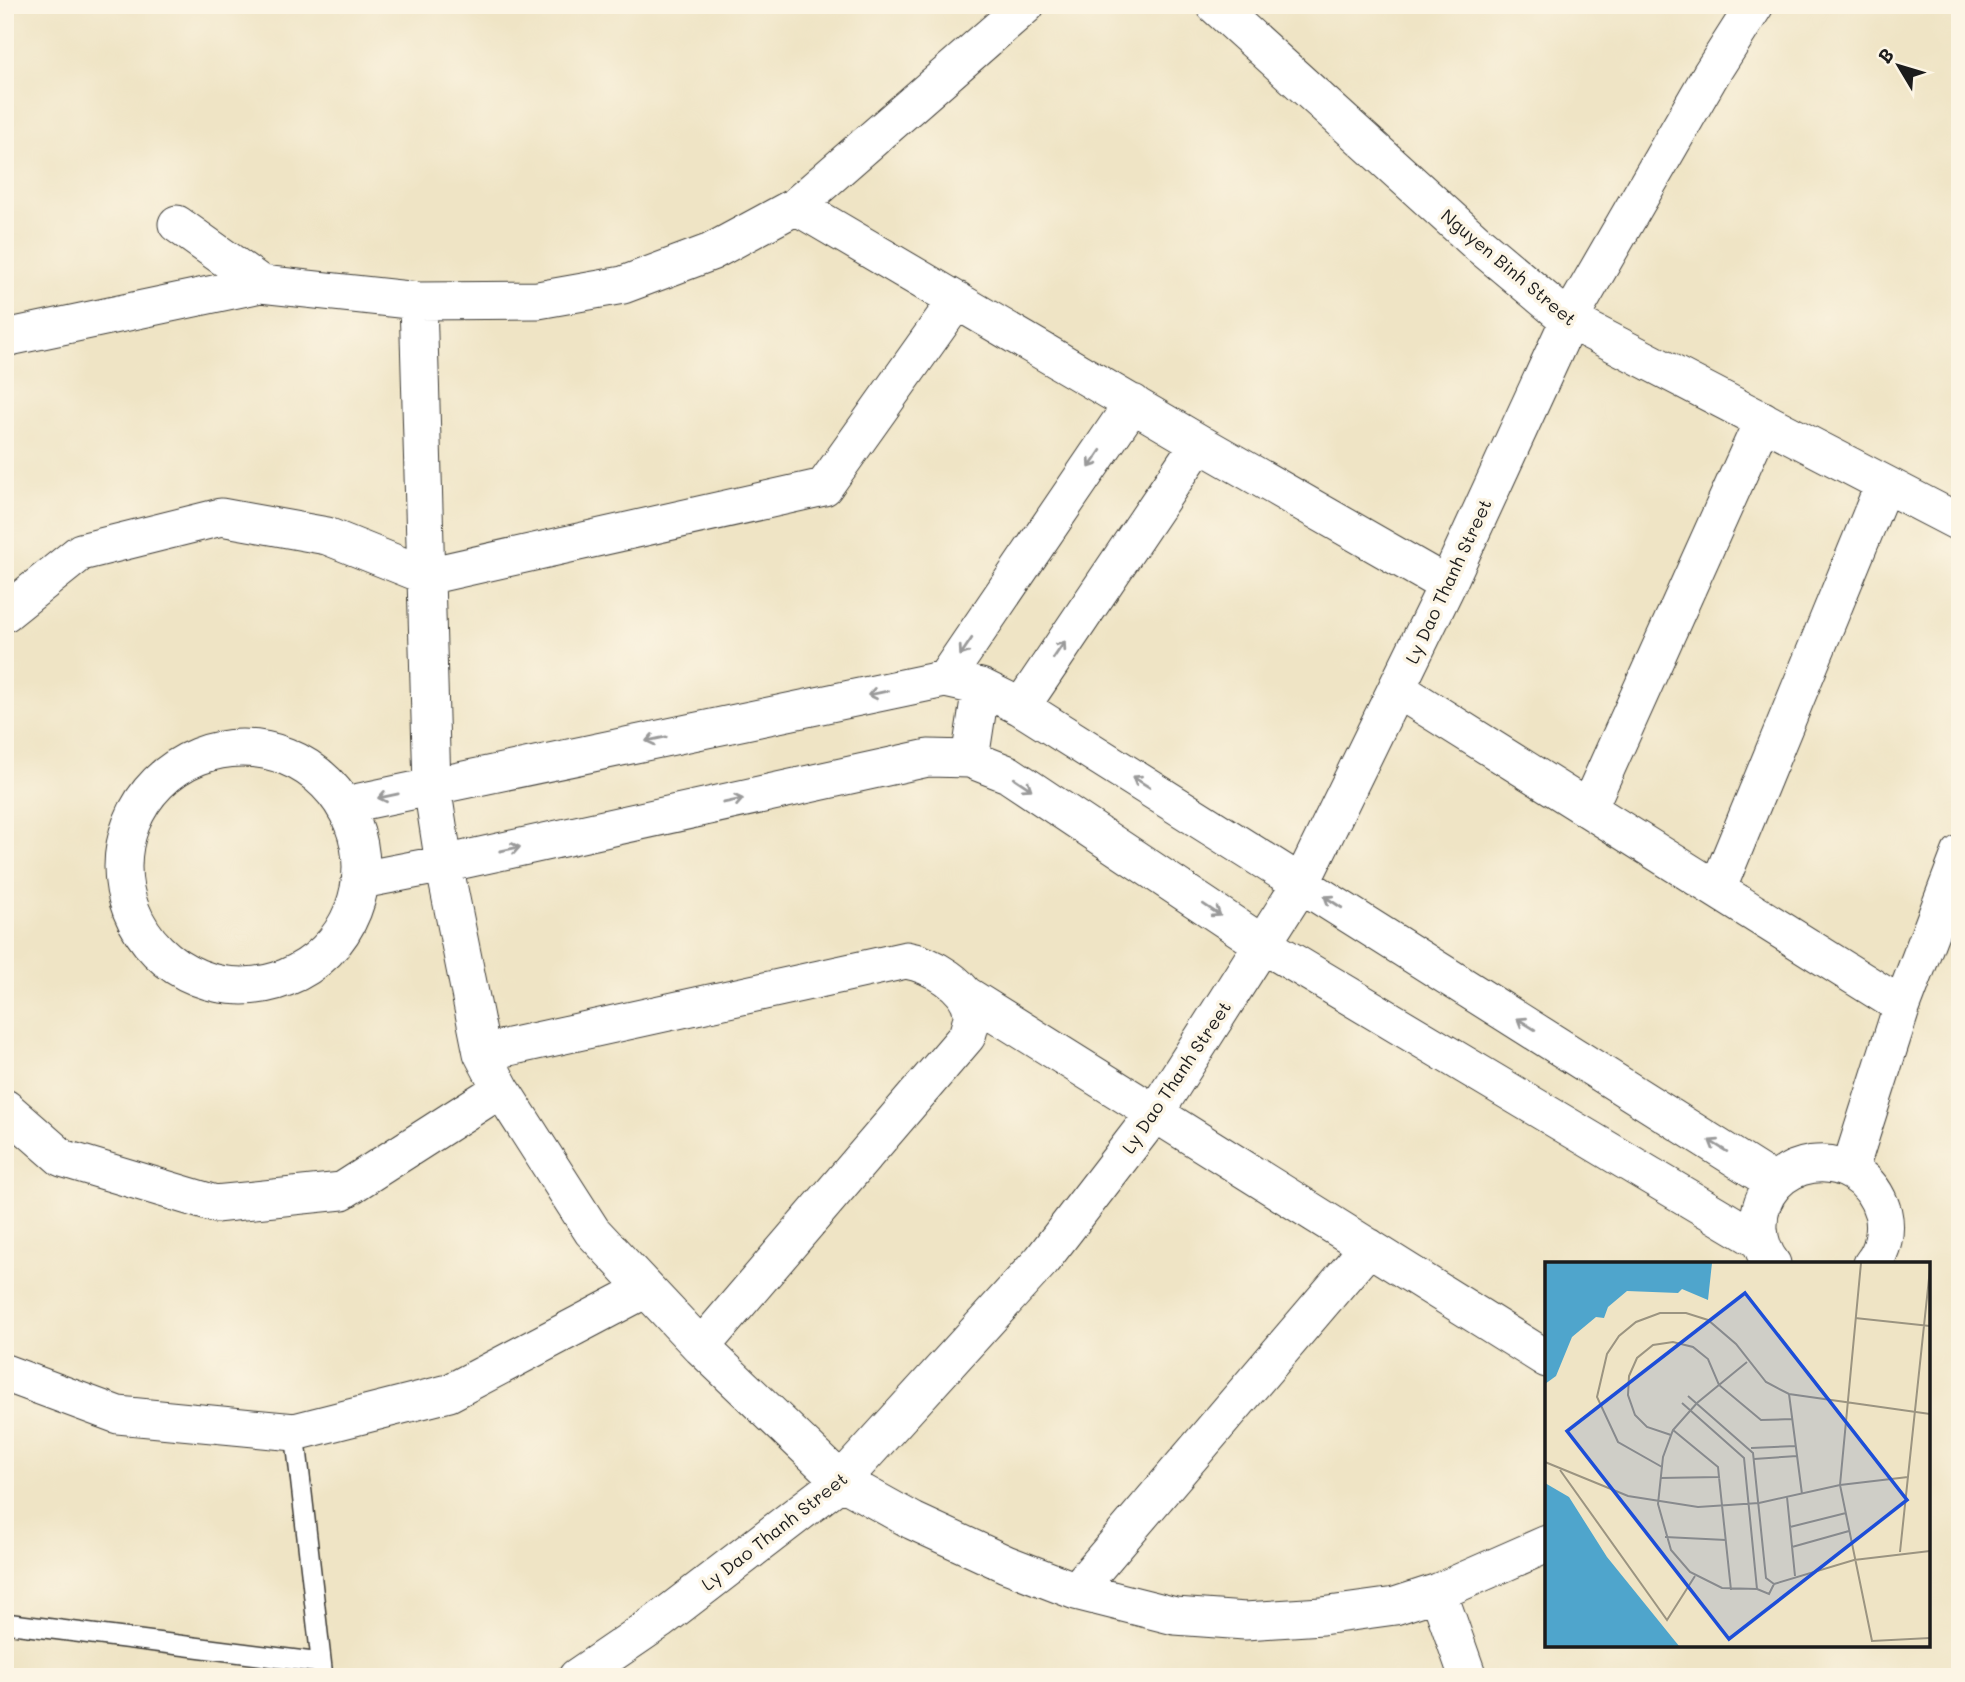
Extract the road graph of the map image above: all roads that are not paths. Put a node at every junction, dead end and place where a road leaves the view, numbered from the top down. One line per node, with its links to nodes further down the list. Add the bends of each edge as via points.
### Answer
1 (1026, 5): 4 (street)
2 (1215, 5): 9 (street, Nguyen Binh Street, via 1476,242)
3 (1755, 5): 9 (street, Ly Dao Thanh Street)
4 (796, 206): 7 (street); 8 (street, via 711,252 624,285 538,300)
5 (177, 224): 6 (street)
6 (261, 284): 8 (street); 10 (street)
7 (957, 300): 11 (street); 16 (street, via 824,487)
8 (418, 301): 16 (street)
9 (1569, 320): 12 (street, Nguyen Binh Street); 17 (street, Ly Dao Thanh Street)
10 (5, 338)
11 (1133, 403): 13 (street); 19 (street, one-way to 19)
12 (1763, 420): 14 (street, Nguyen Binh Street); 26 (street)
13 (1199, 443): 17 (street); 22 (street, one-way to 13)
14 (1884, 484): 15 (street, Nguyen Binh Street); 31 (street)
15 (1960, 523)
16 (427, 576): 18 (street, via 327,536 221,517 81,552); 24 (street)
17 (1447, 585): 21 (street, Ly Dao Thanh Street)
18 (5, 613)
19 (945, 679): 20 (street); 24 (street, one-way to 24)
20 (981, 687): 22 (street); 23 (street)
21 (1397, 689): 26 (street); 30 (street, Ly Dao Thanh Street)
22 (1021, 707): 30 (street, one-way to 22)
23 (970, 759): 28 (street, one-way to 23, via 928,758); 32 (street, one-way to 32, via 1008,774)
24 (432, 786): 25 (street, one-way to 25); 28 (street)
25 (345, 805): 29 (street, via 359,841); 29 (street, via 320,775 286,754 247,747 208,752 173,769 145,797 127,833 122,872 130,911 151,945 181,971 218,984 257,986 296,974 328,951 350,918)
26 (1588, 809): 31 (street)
27 (1960, 854): 34 (street)
28 (444, 864): 29 (street); 35 (street)
29 (361, 880)
30 (1302, 882): 32 (street, Ly Dao Thanh Street); 40 (street, one-way to 30)
31 (1717, 890): 34 (street)
32 (1264, 945): 38 (street, Ly Dao Thanh Street); 42 (street)
33 (966, 995): 35 (street, via 940,972 905,960); 38 (street); 45 (street, via 972,1014 967,1036)
34 (1902, 1006): 39 (street)
35 (482, 1053): 36 (street)
36 (501, 1089): 37 (street, via 342,1191 215,1204 62,1158); 44 (street, via 592,1231)
37 (5, 1108)
38 (1155, 1114): 41 (street); 49 (street, Ly Dao Thanh Street, via 1042,1260)
39 (1850, 1169): 40 (street, via 1831,1163 1811,1164); 43 (street, via 1873,1190 1884,1219 1884,1240)
40 (1775, 1183): 42 (street, via 1759,1220)
41 (1369, 1247): 46 (street); 51 (street)
42 (1766, 1252)
43 (1873, 1262)
44 (646, 1289): 45 (street); 48 (street, via 449,1393)
45 (701, 1348): 49 (street)
46 (1545, 1358)
47 (5, 1373): 48 (street, via 118,1415)
48 (295, 1432): 54 (lane)
49 (841, 1481): 51 (street, via 913,1521); 55 (street, Ly Dao Thanh Street, via 659,1621)
50 (1545, 1545): 52 (street)
51 (1076, 1591): 52 (street, via 1175,1616 1245,1621 1395,1606)
52 (1438, 1591): 56 (street)
53 (5, 1623): 54 (lane)
54 (322, 1670)
55 (577, 1677)
56 (1468, 1677)

